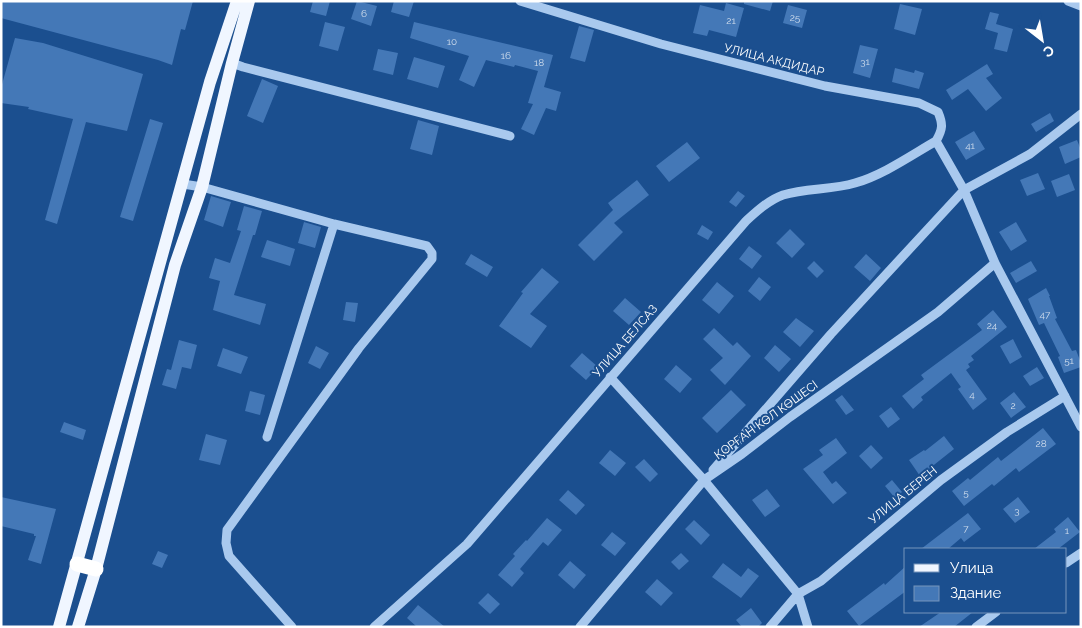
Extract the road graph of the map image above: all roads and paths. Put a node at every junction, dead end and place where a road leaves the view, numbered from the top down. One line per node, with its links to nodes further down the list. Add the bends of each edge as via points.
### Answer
1 (236, 1): 10 (main road)
2 (249, 1): 6 (main road)
3 (520, 1): 9 (street, УЛИЦА АКДИДАР, via 709,57 825,86 918,103 938,112 942,131)
4 (1068, 1): 5 (street)
5 (1081, 6)
6 (232, 62): 8 (street); 11 (main road)
7 (1081, 114): 12 (street, via 1030,154)
8 (510, 136)
9 (936, 141): 12 (street); 15 (street, УЛИЦА БЕЛСАЗ, via 856,183 793,193 758,210)
10 (182, 184): 11 (street); 22 (main road)
11 (202, 187): 13 (street); 23 (main road, via 175,265)
12 (964, 190): 14 (street); 19 (street, via 831,334)
13 (334, 224): 18 (street); 28 (street, via 426,246 432,253 432,259 359,348 227,530 228,556)
14 (995, 263): 16 (street); 19 (street, ҚОРҒАН КӨЛ КӨШЕСІ, via 938,312)
15 (610, 377): 19 (street); 29 (street, УЛИЦА БЕЛСАЗ, via 467,544)
16 (1065, 396): 17 (street); 24 (street, УЛИЦА БЕРЕН, via 941,480 821,580)
17 (1081, 427)
18 (267, 437)
19 (704, 480): 24 (street); 30 (street, ҚОРҒАН КӨЛ КӨШЕСІ)
20 (1081, 553): 21 (street)
21 (1067, 563)
22 (77, 564): 23 (highway); 26 (main road)
23 (96, 569): 27 (main road)
24 (798, 594): 31 (street, УЛИЦА БЕРЕН); 32 (street)
25 (995, 613): 33 (street)
26 (59, 627)
27 (78, 627)
28 (292, 627)
29 (374, 627)
30 (580, 627)
31 (770, 627)
32 (808, 627)
33 (976, 627)

